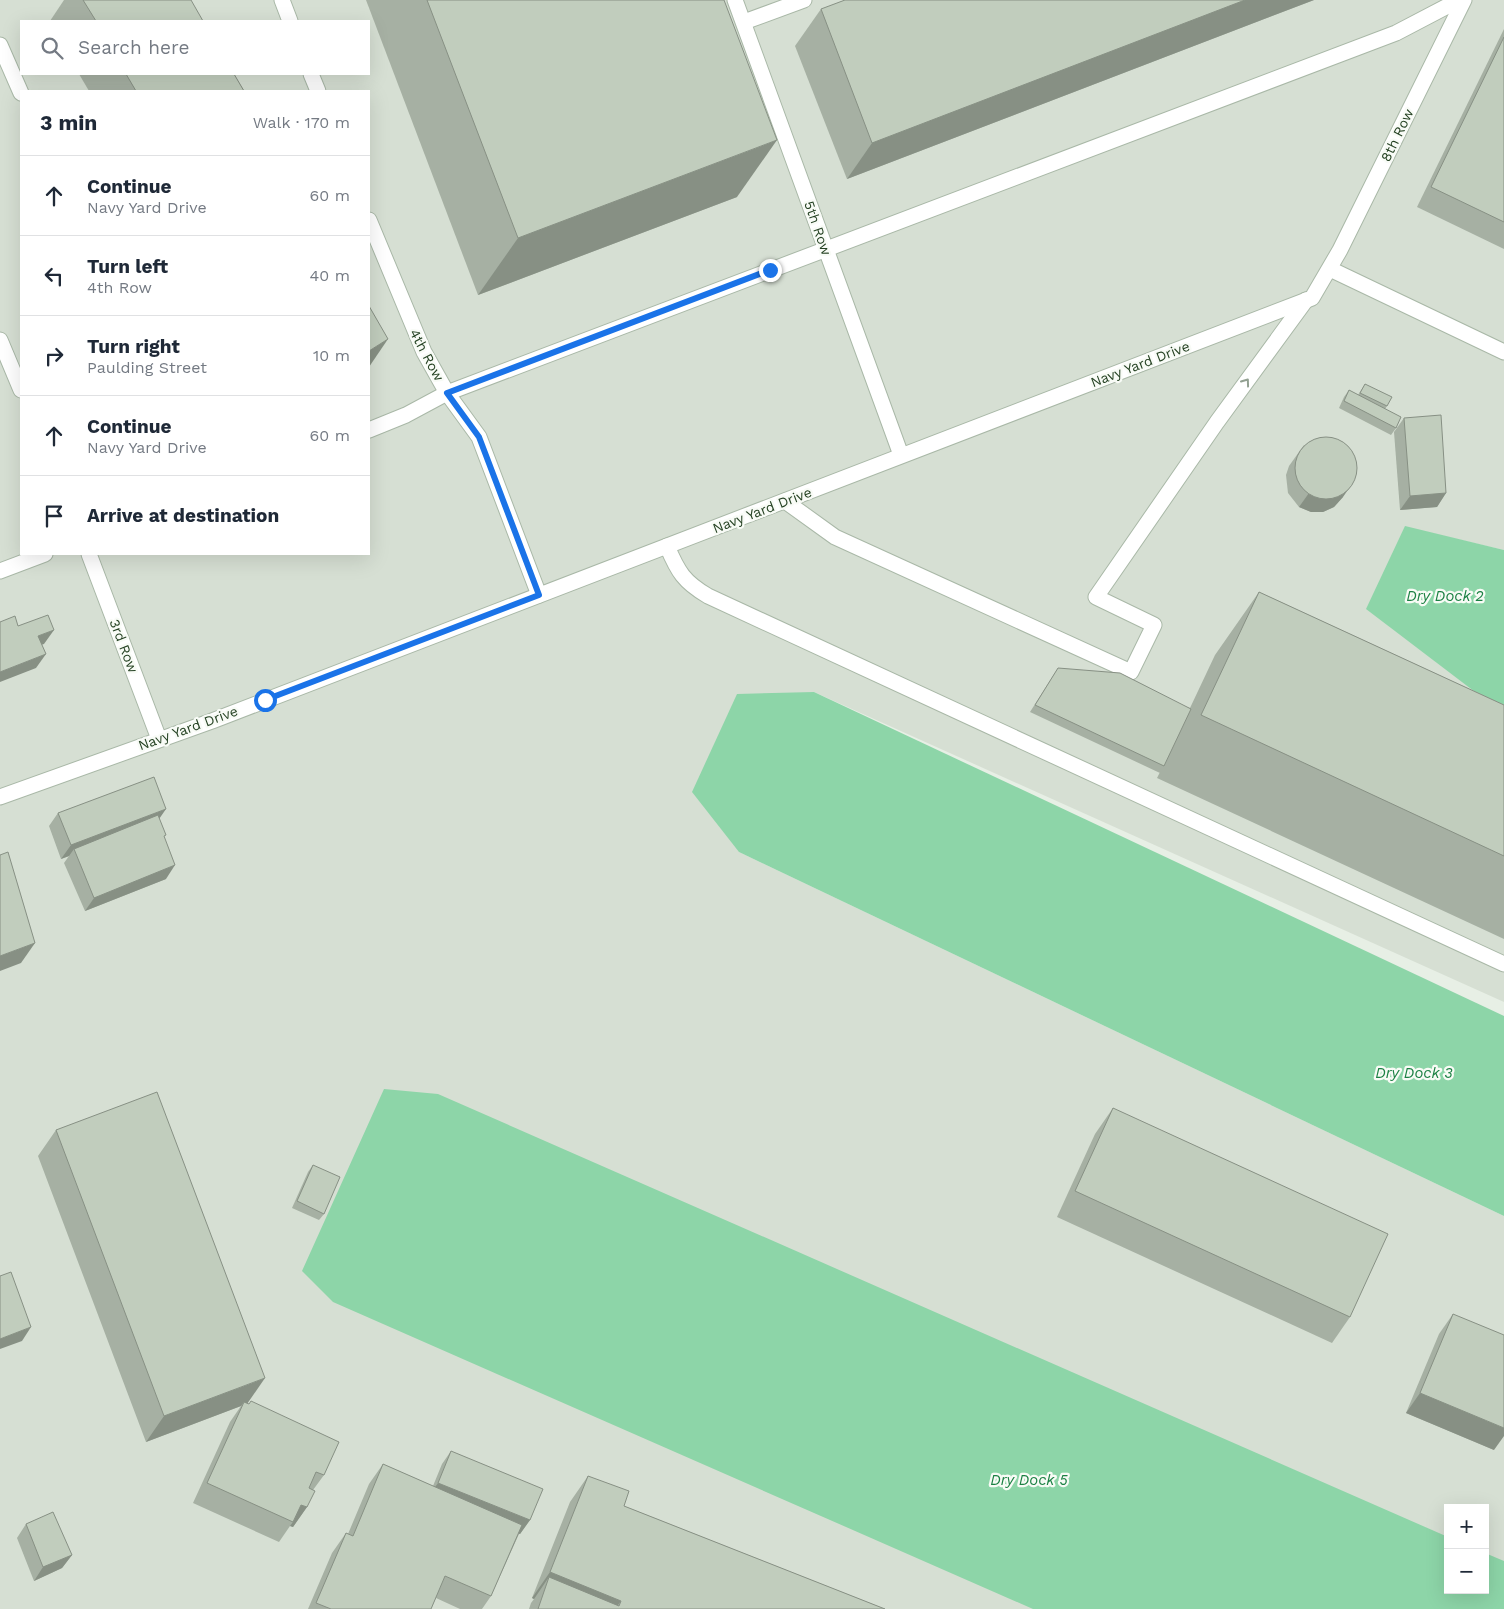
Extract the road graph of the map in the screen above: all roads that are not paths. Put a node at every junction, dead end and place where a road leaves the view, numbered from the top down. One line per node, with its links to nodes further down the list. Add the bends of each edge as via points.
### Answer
1 (282, 0): 6 (street)
2 (735, 0): 7 (street, 5th Row)
3 (804, 0): 7 (street)
4 (1459, 0): 13 (street, via 1396,32)
5 (1464, 0): 14 (street, 8th Row)
6 (290, 20)
7 (744, 22): 13 (street, 5th Row)
8 (0, 45): 11 (street)
9 (311, 75): 10 (street)
10 (318, 90)
11 (20, 91)
12 (370, 223): 19 (street, 4th Row, via 411,326)
13 (825, 249): 19 (street); 21 (street, 5th Row)
14 (1330, 269): 15 (street, Navy Yard Drive, via 1312,298); 17 (street)
15 (1306, 300): 21 (street, Navy Yard Drive); 22 (street, one-way to 15, via 834,537 1131,672 1154,625 1096,597)
16 (0, 340): 18 (street)
17 (1504, 352)
18 (20, 388)
19 (447, 393): 20 (street); 27 (street, 4th Row, via 479,437)
20 (370, 430)
21 (902, 455): 22 (street, Navy Yard Drive)
22 (785, 501): 23 (street, Navy Yard Drive)
23 (667, 546): 27 (street, Navy Yard Drive); 30 (street, via 681,576 708,596)
24 (42, 555): 26 (street)
25 (89, 555): 28 (street, 3rd Row)
26 (0, 571)
27 (539, 595): 28 (street, Navy Yard Drive)
28 (159, 739): 29 (street, Navy Yard Drive)
29 (0, 797)
30 (1504, 964)

